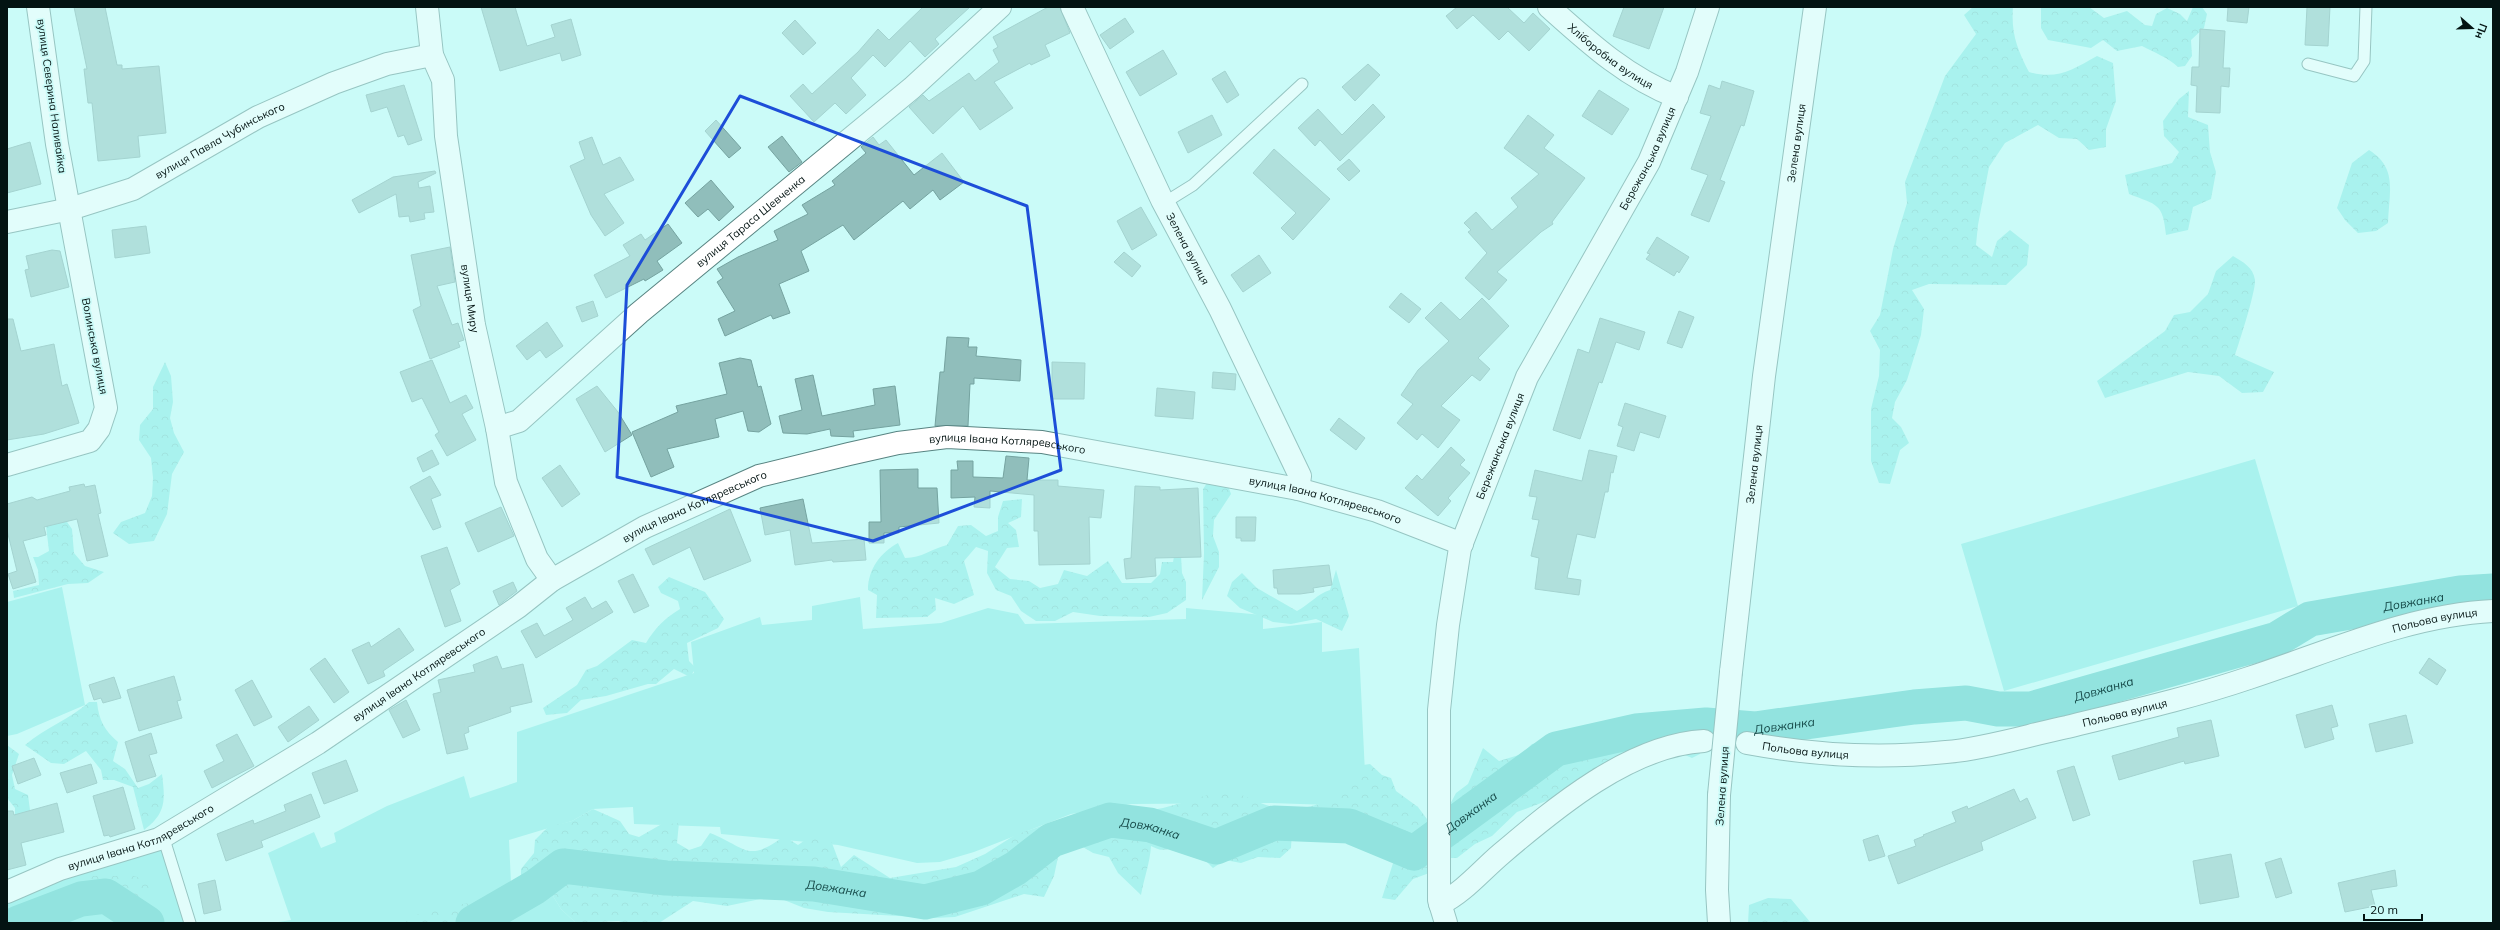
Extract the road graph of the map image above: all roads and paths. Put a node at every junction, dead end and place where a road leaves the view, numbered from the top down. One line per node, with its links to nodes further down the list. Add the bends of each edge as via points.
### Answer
1 (38, 7): 14 (main road, вулиця Северина Наливайка, via 57,144)
2 (427, 7): 9 (main road, вулиця Миру)
3 (1000, 7): 16 (main road, вулиця Тараса Шевченка, via 900,98 639,313 520,421)
4 (1072, 7): 13 (main road, Зелена вулиця)
5 (1549, 7): 12 (main road, Хліборобна вулиця, via 1589,42 1635,76 1654,88)
6 (1708, 7): 12 (main road, Бережанська вулиця)
7 (1815, 7): 28 (main road, Зелена вулиця, bridge, via 1764,376 1731,672 1719,795)
8 (2366, 7): 10 (lane, via 2364,61 2354,76)
9 (432, 55): 14 (main road, вулиця Павла Чубинського, via 387,64 334,83 258,117 134,189); 16 (main road, вулиця Миру, via 443,80 446,136 459,236 474,325)
10 (2308, 64)
11 (1302, 84): 13 (lane, via 1214,167 1180,195)
12 (1677, 97): 19 (main road, Бережанська вулиця, via 1649,162 1527,377)
13 (1164, 203): 18 (main road, Зелена вулиця, via 1220,309 1300,476)
14 (70, 209): 15 (main road, вулиця Павла Чубинського); 17 (main road, Волинська вулиця, via 106,408 99,430 90,441)
15 (7, 222)
16 (497, 428): 20 (main road, вулиця Миру, via 506,482 537,559)
17 (7, 466)
18 (1298, 489): 19 (main road, вулиця Івана Котляревського, via 1376,511); 20 (main road, вулиця Івана Котляревського, via 1042,442 947,437 898,443 760,476 657,521)
19 (1462, 544): 26 (main road, Бережанська вулиця, via 1448,625 1439,710 1437,839)
20 (552, 580): 24 (main road, вулиця Івана Котляревського, via 518,607 318,743)
21 (2493, 611): 23 (main road, Польова вулиця, via 2444,617 2379,632 2230,685 2137,710 1947,752 1845,756)
22 (1704, 742): 26 (main road, via 1692,742 1643,756 1599,780 1555,810 1501,854 1456,896)
23 (1747, 743)
24 (163, 836): 25 (main road, вулиця Івана Котляревського, via 60,869); 27 (lane)
25 (7, 892)
26 (1443, 913)
27 (190, 923)
28 (1719, 923)

